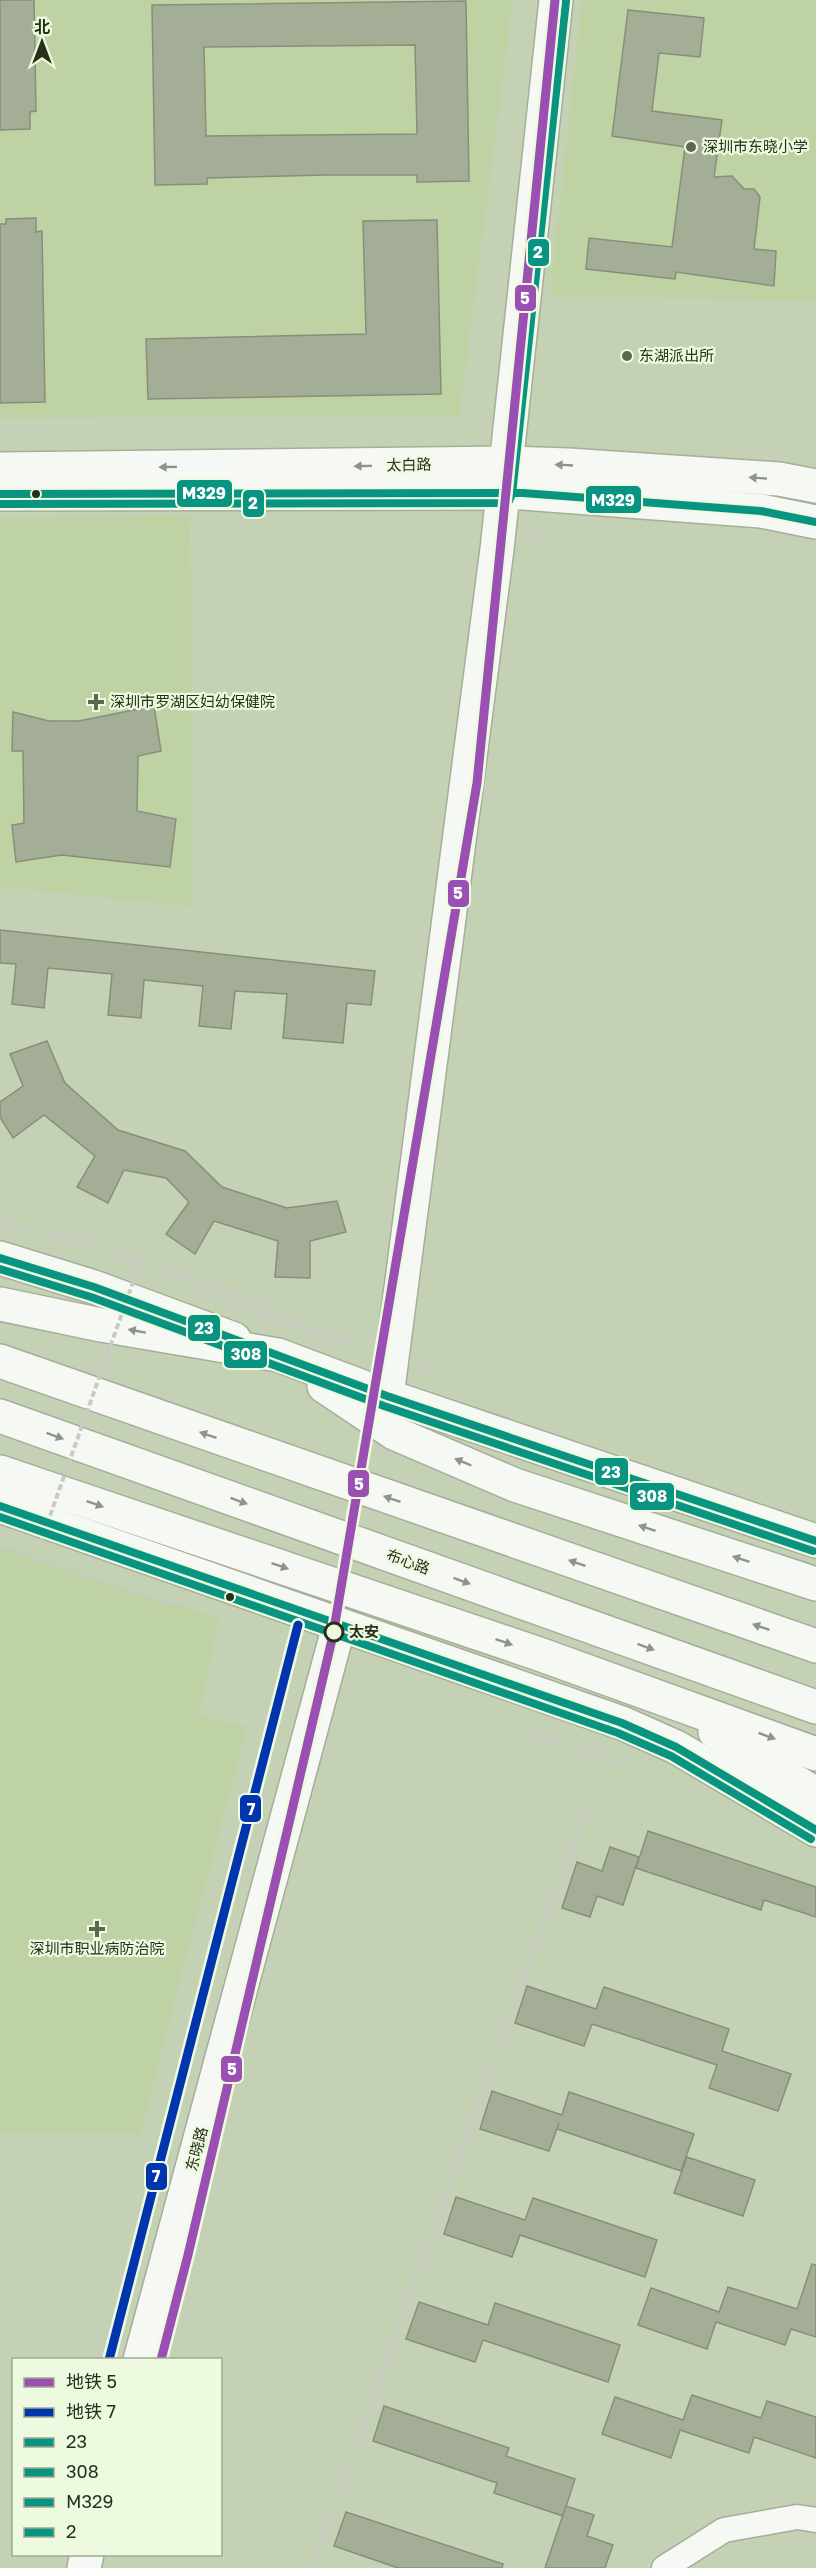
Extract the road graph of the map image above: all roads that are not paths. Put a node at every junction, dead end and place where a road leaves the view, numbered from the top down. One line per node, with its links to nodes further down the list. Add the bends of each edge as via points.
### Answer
1 (556, 0): 3 (main road)
2 (0, 469): 3 (main road, 太白路, one-way to 2)
3 (504, 478): 4 (main road, 太白路, one-way to 3, via 779,479 568,465); 5 (main road, 太白路); 6 (main road, 太白路, via 596,498 761,511); 11 (main road)
4 (816, 486)
5 (0, 494)
6 (816, 522)
7 (0, 1258): 9 (main road, via 94,1287)
8 (0, 1304): 9 (main road, one-way to 8)
9 (278, 1355): 11 (main road); 16 (main road, one-way to 9, via 504,1480 394,1433)
10 (0, 1361): 18 (main road, one-way to 10)
11 (387, 1396): 15 (main road)
12 (0, 1416): 20 (main road, 布心路, one-way to 20)
13 (0, 1472): 19 (main road, one-way to 19)
14 (0, 1506): 17 (main road)
15 (816, 1541)
16 (816, 1584)
17 (339, 1626): 23 (main road, via 622,1723 676,1747); 24 (main road, 东晓路)
18 (816, 1646)
19 (612, 1680): 21 (main road, one-way to 21); 22 (main road, via 713,1731)
20 (816, 1707)
21 (816, 1754)
22 (816, 1794)
23 (816, 1830)
24 (141, 2358)
25 (816, 2520): 26 (street, via 797,2517 724,2530)
26 (664, 2568)

